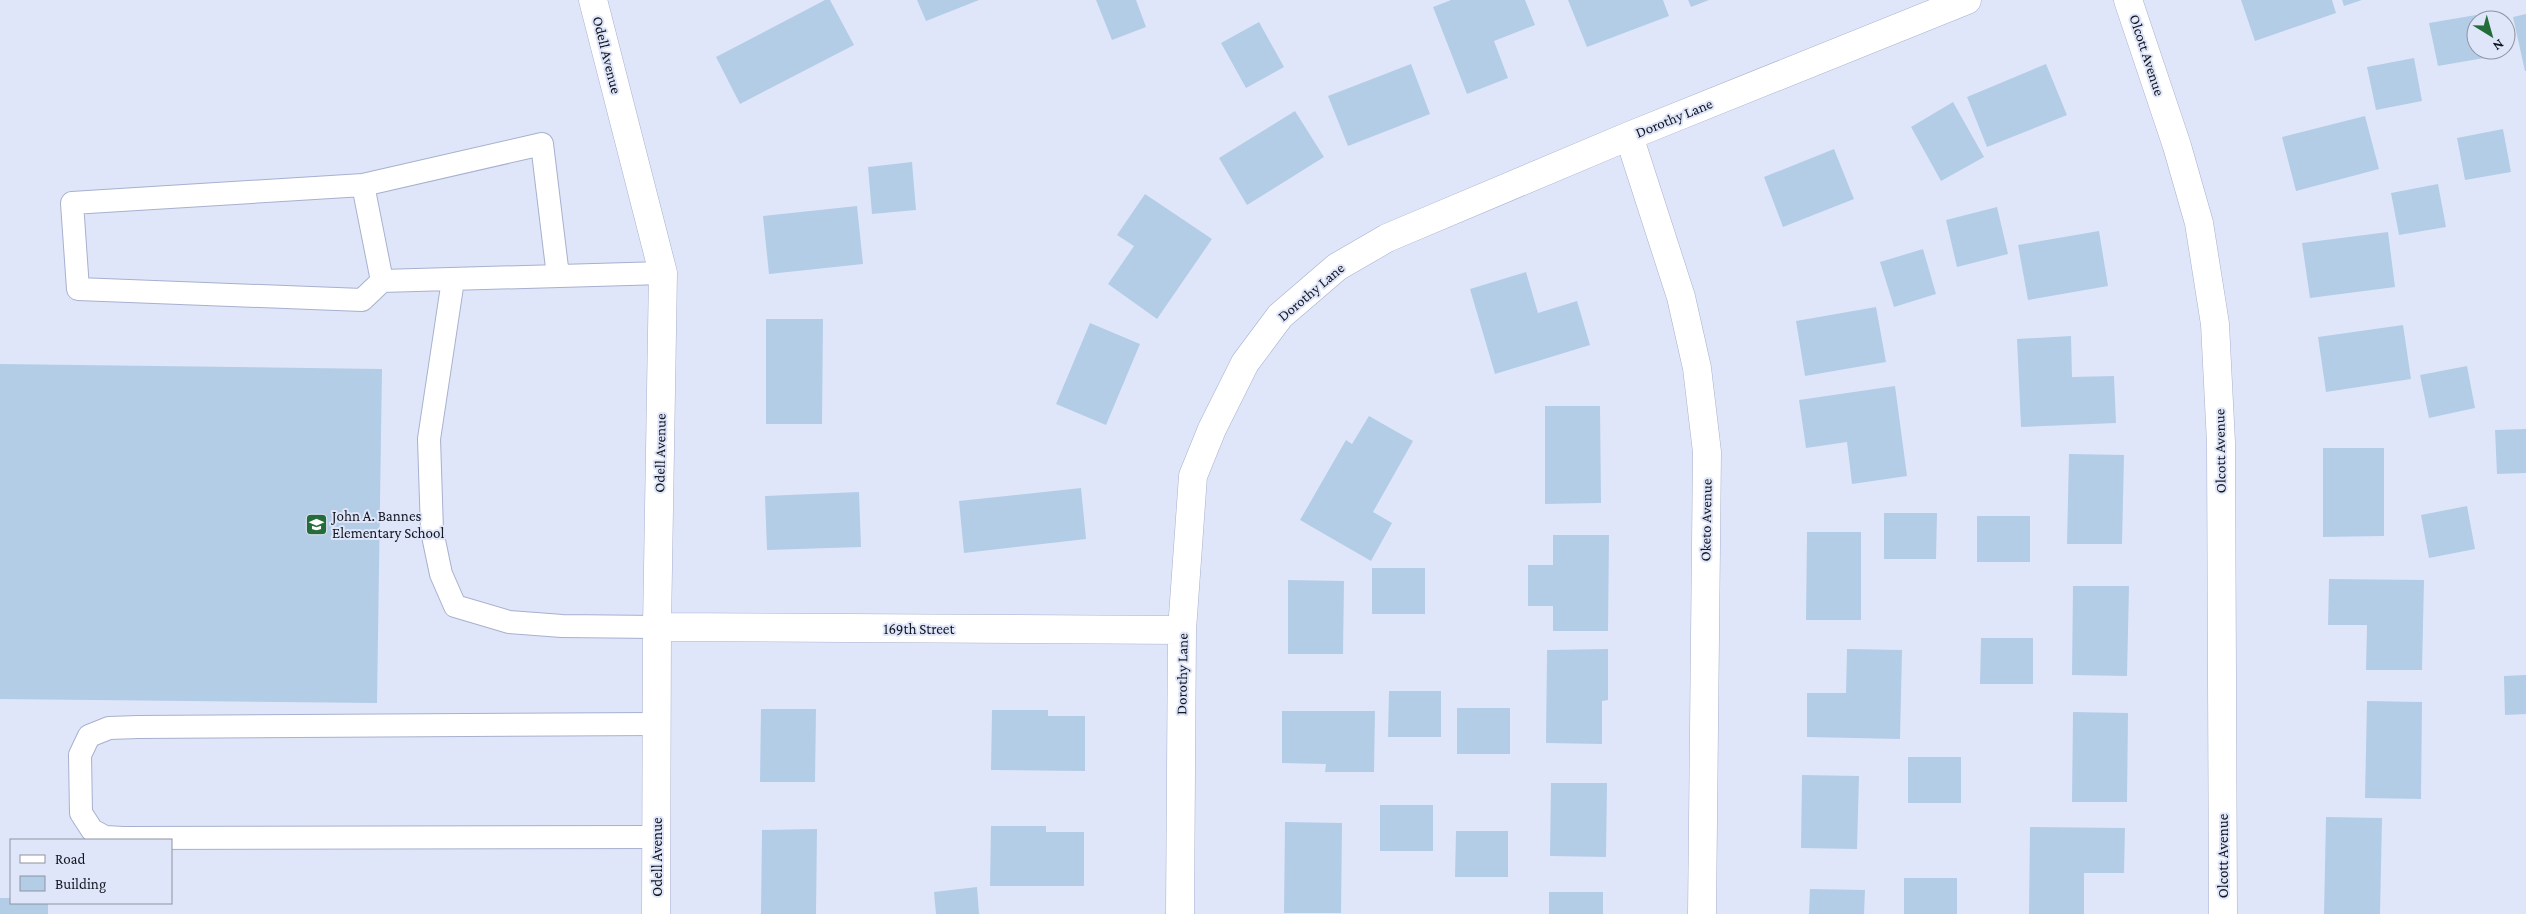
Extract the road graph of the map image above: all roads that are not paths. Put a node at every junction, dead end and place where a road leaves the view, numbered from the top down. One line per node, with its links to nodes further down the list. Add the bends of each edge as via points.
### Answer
1 (592, 0): 6 (street, Odell Avenue)
2 (1966, 0): 4 (street, Dorothy Lane)
3 (2128, 0): 17 (street, Olcott Avenue, via 2199,223 2215,324 2222,443)
4 (1629, 136): 11 (street, Dorothy Lane, via 1387,238 1336,268 1280,316 1245,363 1193,476); 16 (street, Oketo Avenue, via 1681,297 1697,368 1707,452)
5 (363, 185): 7 (lane, via 542,144); 9 (lane); 9 (lane, via 72,203 78,290 362,300)
6 (663, 273): 7 (lane); 10 (street, Odell Avenue)
7 (558, 276): 8 (lane)
8 (453, 280): 9 (lane); 10 (lane, via 429,439 432,531 441,574 455,606 509,622)
9 (382, 281)
10 (657, 628): 11 (street, 169th Street); 12 (street, Odell Avenue)
11 (1182, 630): 15 (street, Dorothy Lane)
12 (657, 724): 13 (street, Odell Avenue); 13 (lane, via 109,728 89,736 80,755 81,813 92,830 105,836)
13 (657, 836): 14 (street, Odell Avenue)
14 (656, 914)
15 (1180, 914)
16 (1702, 914)
17 (2223, 914)

